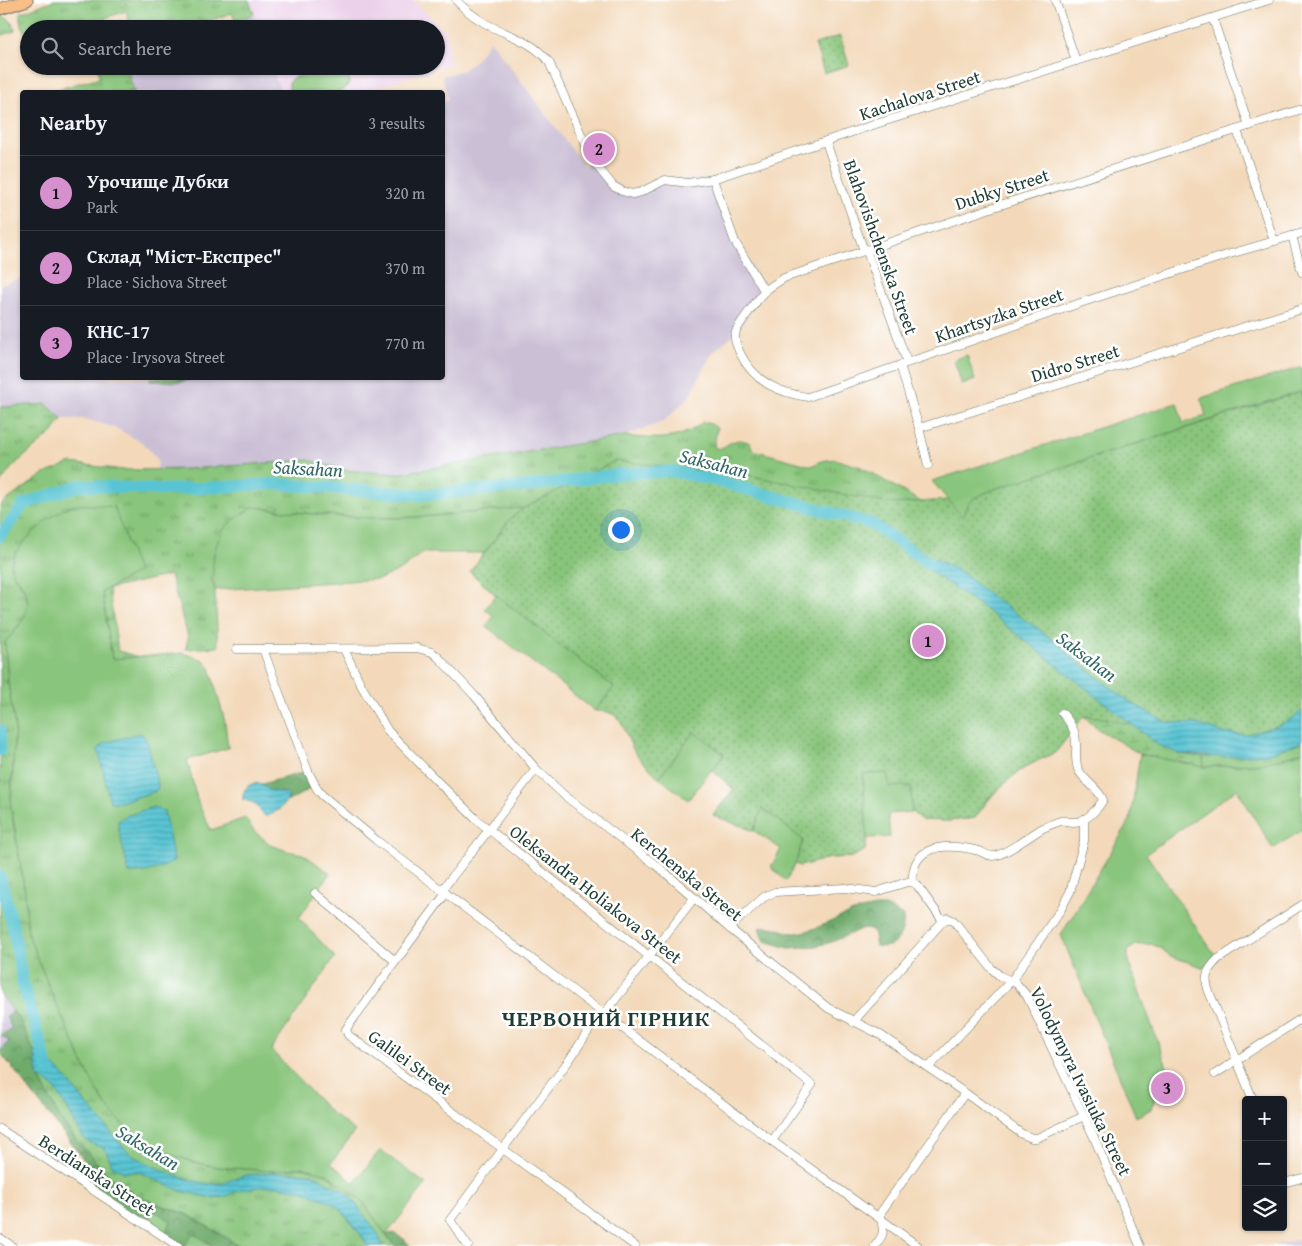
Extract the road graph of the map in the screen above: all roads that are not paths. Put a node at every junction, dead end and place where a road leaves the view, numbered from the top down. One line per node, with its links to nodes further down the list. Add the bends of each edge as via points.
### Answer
1 (27, 0): 5 (main road)
2 (456, 0): 12 (street, Kachalova Street, via 481,21 542,53 549,62 592,161 613,186 632,194 665,180 688,183)
3 (1055, 0): 7 (street)
4 (1269, 0): 6 (street, Kachalova Street)
5 (0, 9)
6 (1214, 19): 7 (street, Kachalova Street); 9 (street)
7 (1076, 61): 11 (street, Kachalova Street)
8 (1302, 109): 9 (street, Dubky Street)
9 (1249, 126): 10 (street, Dubky Street)
10 (1237, 130): 15 (street); 16 (street, Dubky Street)
11 (826, 142): 12 (street, Kachalova Street); 16 (street, Blahovishchenska Street)
12 (713, 179): 18 (street, via 735,242)
13 (1302, 233): 14 (street, Khartsyzka Street)
14 (1292, 236): 15 (street, Khartsyzka Street); 17 (street)
15 (1274, 242): 21 (street, Khartsyzka Street)
16 (866, 249): 18 (street, Dubky Street, via 784,278); 21 (street, Blahovishchenska Street)
17 (1302, 272)
18 (765, 292): 20 (street, Dubky Street)
19 (1302, 309): 22 (street, Didro Street)
20 (734, 334): 21 (street, Khartsyzka Street, via 742,356 754,374 771,387 795,395 808,397)
21 (904, 363): 22 (street)
22 (920, 428): 23 (street)
23 (928, 465)
24 (264, 649): 25 (street); 26 (street); 32 (street, via 317,789)
25 (344, 649): 28 (street, Kerchenska Street, via 416,648 432,652 474,695); 30 (street, Oleksandra Holiakova Street, via 388,731)
26 (237, 650)
27 (1062, 713): 29 (street, via 1072,723 1075,732 1078,769 1102,800)
28 (536, 769): 30 (street); 34 (street, Kerchenska Street, via 565,796)
29 (1084, 819): 31 (street, via 1054,823 994,856 948,846 928,852 914,866); 40 (street, via 1084,841 1070,892)
30 (488, 828): 32 (street); 38 (street, Oleksandra Holiakova Street)
31 (912, 882): 36 (street); 37 (street, via 876,892 845,888 775,892 764,897)
32 (444, 891): 39 (street); 41 (street)
33 (315, 893): 39 (street)
34 (694, 898): 37 (street, Kerchenska Street); 38 (street)
35 (1302, 905): 44 (street, via 1218,959 1208,970 1208,989)
36 (943, 921): 40 (street, Volodymyra Ivasiuka Street, via 948,918 954,921 992,969); 43 (street)
37 (729, 928): 43 (street, Kerchenska Street, via 828,1008)
38 (650, 956): 41 (street); 51 (street, Oleksandra Holiakova Street, via 812,1085)
39 (395, 961): 52 (street, Galilei Street, via 346,1029 348,1035)
40 (1012, 980): 45 (street); 49 (street, Volodymyra Ivasiuka Street, via 1027,996)
41 (604, 1014): 51 (street); 52 (street, via 591,1027)
42 (1302, 1018): 44 (street)
43 (853, 1022): 45 (street, Kerchenska Street)
44 (1236, 1060): 46 (street); 48 (street)
45 (929, 1067): 47 (street, Kerchenska Street)
46 (1215, 1074)
47 (965, 1093): 49 (street, Kerchenska Street, via 1032,1138); 55 (street, via 881,1212)
48 (1250, 1096)
49 (1084, 1116): 63 (street, Volodymyra Ivasiuka Street)
50 (0, 1129): 58 (street, Berdianska Street)
51 (772, 1141): 55 (street)
52 (504, 1149): 59 (street, via 450,1220); 60 (street, Galilei Street)
53 (1302, 1178): 54 (street)
54 (1287, 1182)
55 (881, 1220): 61 (street, via 883,1233); 62 (street)
56 (0, 1238): 57 (street)
57 (12, 1246)
58 (178, 1246)
59 (468, 1246)
60 (635, 1246)
61 (875, 1246)
62 (918, 1246)
63 (1140, 1246)

